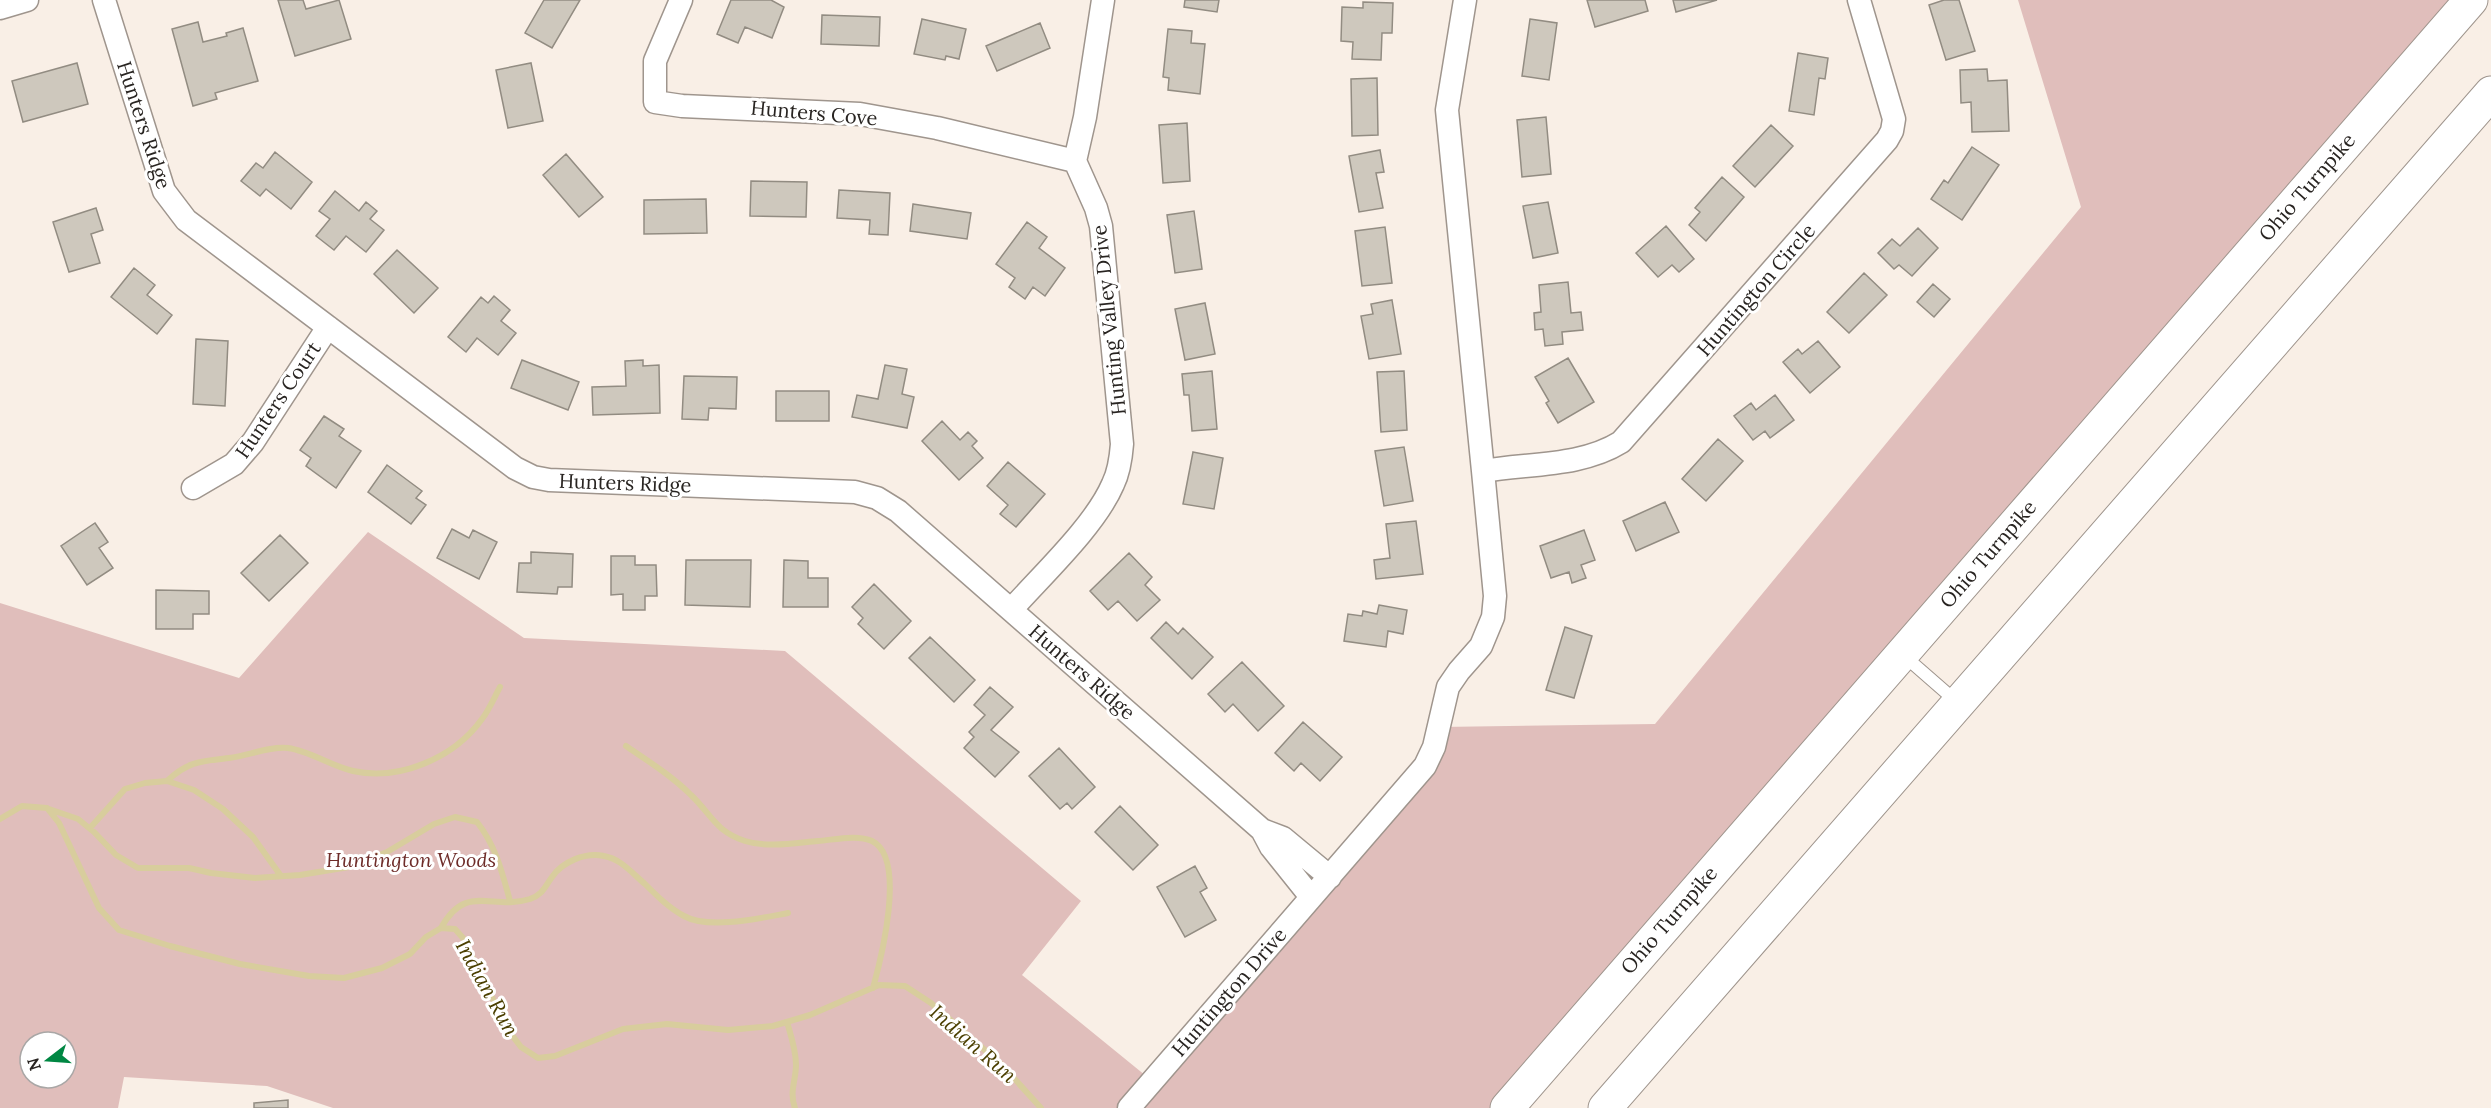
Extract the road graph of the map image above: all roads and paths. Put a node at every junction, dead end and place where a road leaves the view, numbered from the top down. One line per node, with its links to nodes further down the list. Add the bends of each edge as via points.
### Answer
1 (27, 0): 8 (street)
2 (104, 0): 11 (street, Hunters Ridge, via 164,191 172,203 186,220)
3 (681, 0): 10 (street, Hunters Cove, via 655,61 655,102 860,114)
4 (1103, 0): 10 (street)
5 (1465, 0): 12 (street, via 1447,110)
6 (1859, 0): 12 (street, Huntington Circle, via 1894,119 1887,140 1621,442 1588,458)
7 (2471, 0): 15 (highway, Ohio Turnpike)
8 (0, 8)
9 (2491, 93): 16 (highway)
10 (1075, 161): 14 (street, Hunting Valley Drive, via 1101,226 1121,458 1103,505)
11 (328, 327): 13 (street, Hunters Court, via 253,442 234,464); 14 (street, Hunters Ridge, via 515,468 533,477 855,492 877,498 898,511)
12 (1483, 471): 18 (street, via 1495,596 1489,631 1448,687 1434,747 1425,766)
13 (193, 488)
14 (1011, 610): 17 (street, Hunters Ridge)
15 (1902, 653): 16 (lane); 21 (highway, Ohio Turnpike)
16 (1958, 704): 22 (highway)
17 (1262, 830): 18 (street, Hunters Ridge, via 1282,838); 19 (street, Hunters Ridge)
18 (1330, 877): 19 (street, Huntington Drive)
19 (1311, 897): 20 (street, Huntington Drive)
20 (1129, 1108)
21 (1506, 1108)
22 (1605, 1108)

